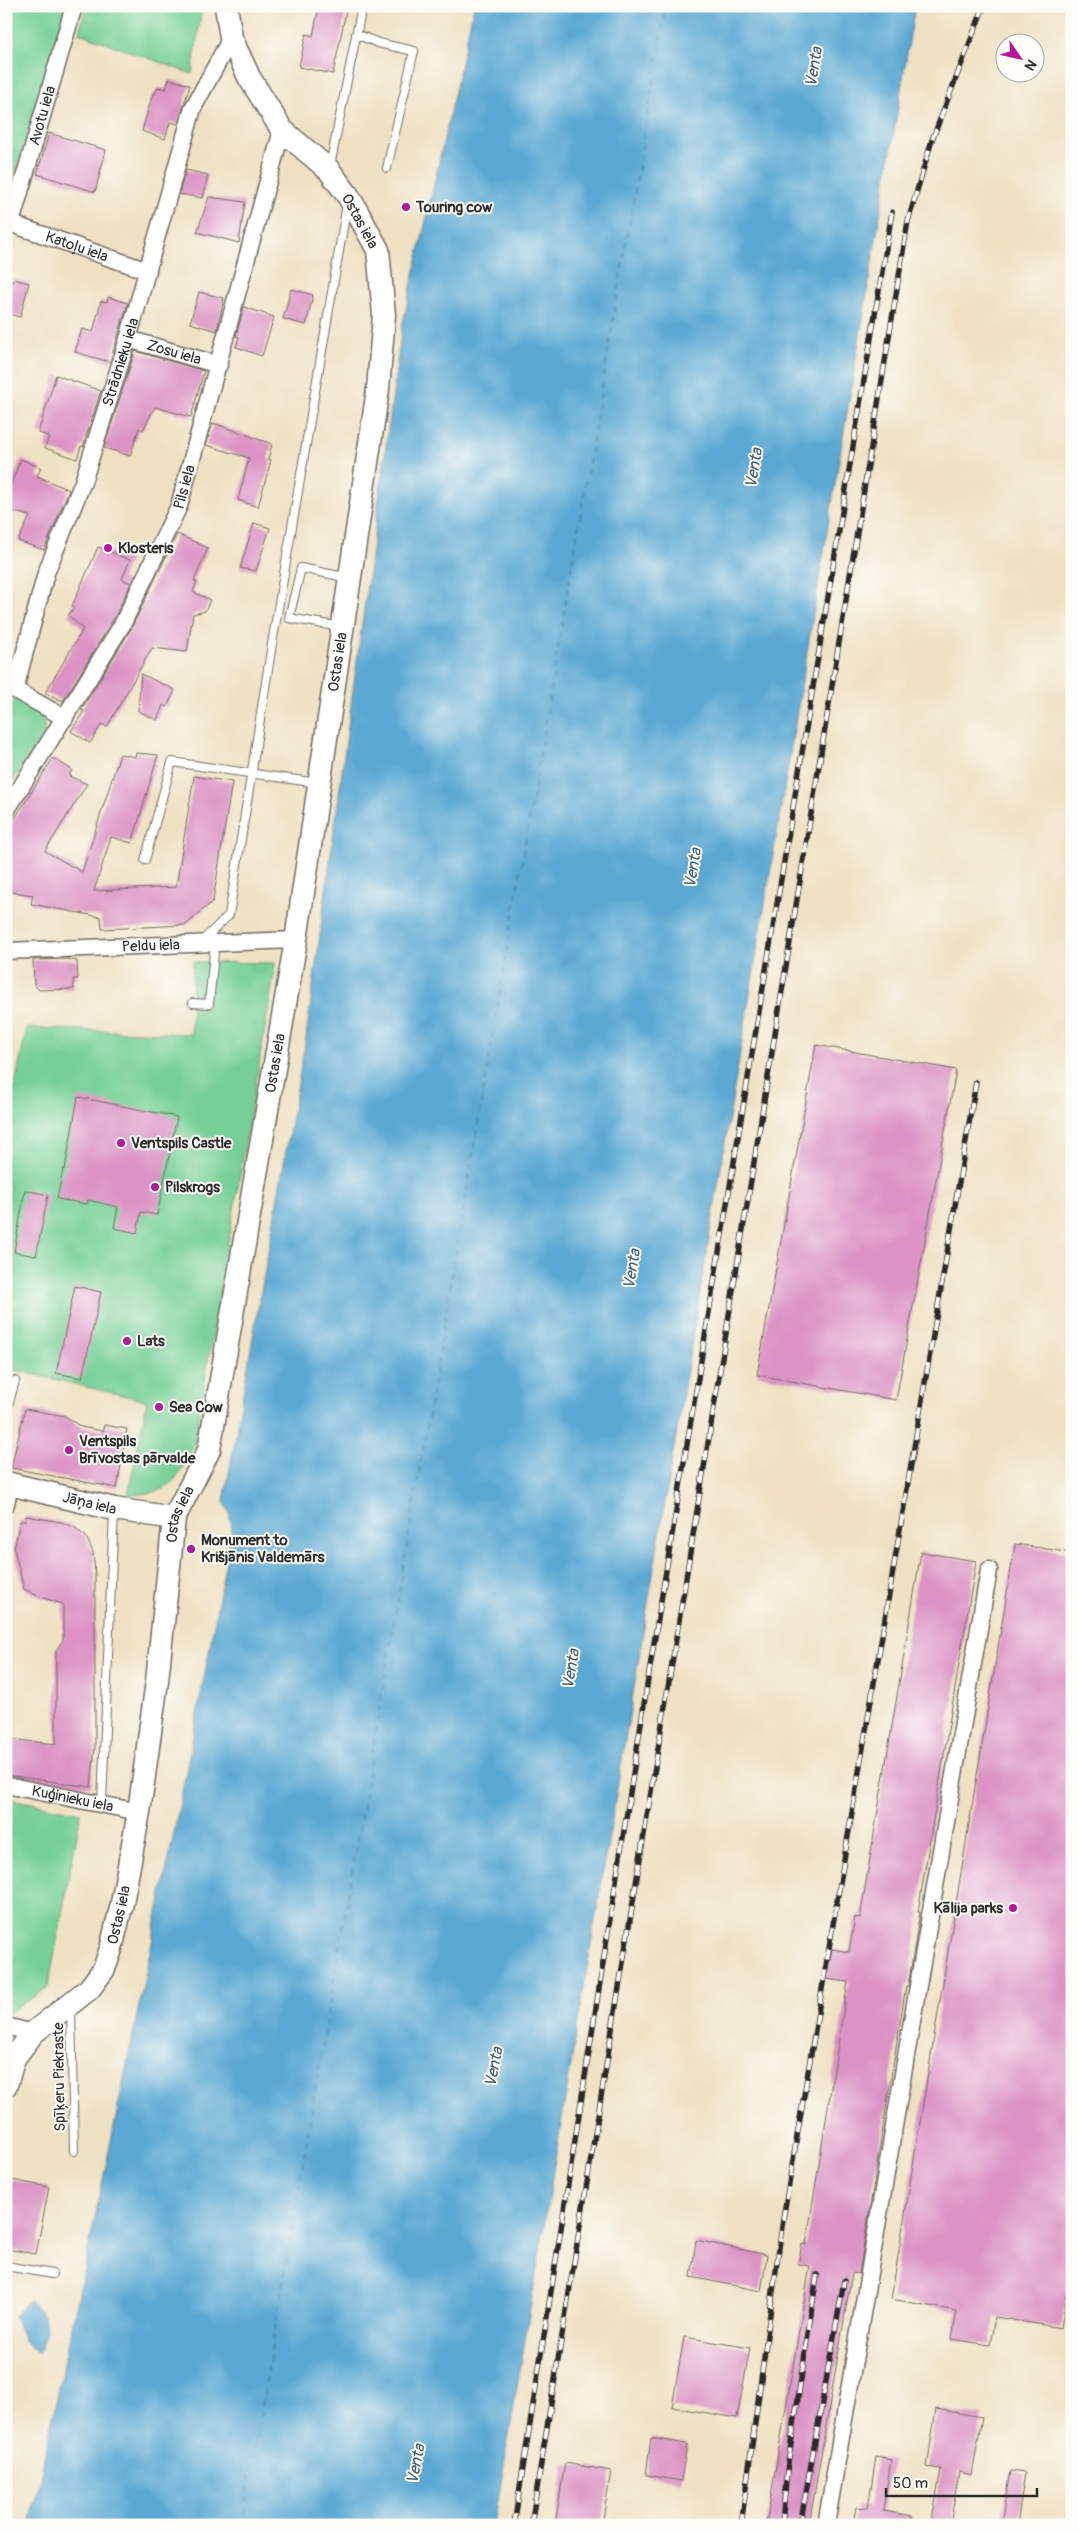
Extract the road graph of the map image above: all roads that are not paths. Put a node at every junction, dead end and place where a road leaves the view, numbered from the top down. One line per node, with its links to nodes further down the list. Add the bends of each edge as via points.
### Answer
1 (74, 6): 10 (street, Avotu iela)
2 (226, 6): 5 (street)
3 (362, 6): 4 (lane)
4 (356, 34): 7 (lane, via 414,51); 8 (lane)
5 (231, 38): 6 (street, Ostas iela, via 249,77); 11 (street, Strādnieku iela, via 193,108)
6 (282, 130): 8 (street, Ostas iela); 13 (street, Pils iela)
7 (387, 168)
8 (329, 170): 9 (street, Ostas iela)
9 (349, 197): 14 (street, Ostas iela, via 378,250 384,315 378,389); 18 (lane)
10 (9, 222): 11 (street, Katoļu iela)
11 (148, 271): 12 (street, Strādnieku iela)
12 (128, 339): 13 (street, Zosu iela); 16 (street, Strādnieku iela, via 83,482 46,573)
13 (219, 365): 17 (street, Pils iela, via 179,506 122,625)
14 (351, 578): 15 (street, Ostas iela); 15 (lane, via 301,568 289,618)
15 (343, 628): 19 (street, Ostas iela)
16 (11, 687): 17 (street)
17 (66, 718): 20 (street, Pils iela)
18 (252, 774): 19 (lane); 21 (lane, via 172,762); 23 (lane, via 230,915)
19 (320, 783): 22 (street, Ostas iela)
20 (6, 810)
21 (145, 860)
22 (296, 940): 23 (street, Peldu iela); 30 (street, Ostas iela, via 209,1450)
23 (207, 943): 24 (street, Peldu iela); 25 (lane, via 209,1004)
24 (6, 951)
25 (193, 1003)
26 (16, 1381): 27 (lane)
27 (6, 1413)
28 (8, 1490): 29 (street, Jāņa iela)
29 (114, 1508): 30 (street, Jāņa iela); 33 (lane)
30 (174, 1518): 34 (street, Ostas iela)
31 (989, 1570): 42 (street)
32 (6, 1784): 33 (street, Kuģinieku iela)
33 (102, 1803): 34 (street, Kuģinieku iela)
34 (139, 1812): 35 (street, Ostas iela, via 111,1949 98,1979)
35 (71, 2002): 37 (street, Ostas iela); 39 (lane, Spīķeru Piekraste)
36 (6, 2026): 37 (street)
37 (33, 2032): 38 (street, Ostas iela, via 14,2058)
38 (6, 2085)
39 (74, 2151)
40 (6, 2266): 41 (lane)
41 (52, 2274)
42 (826, 2525)

